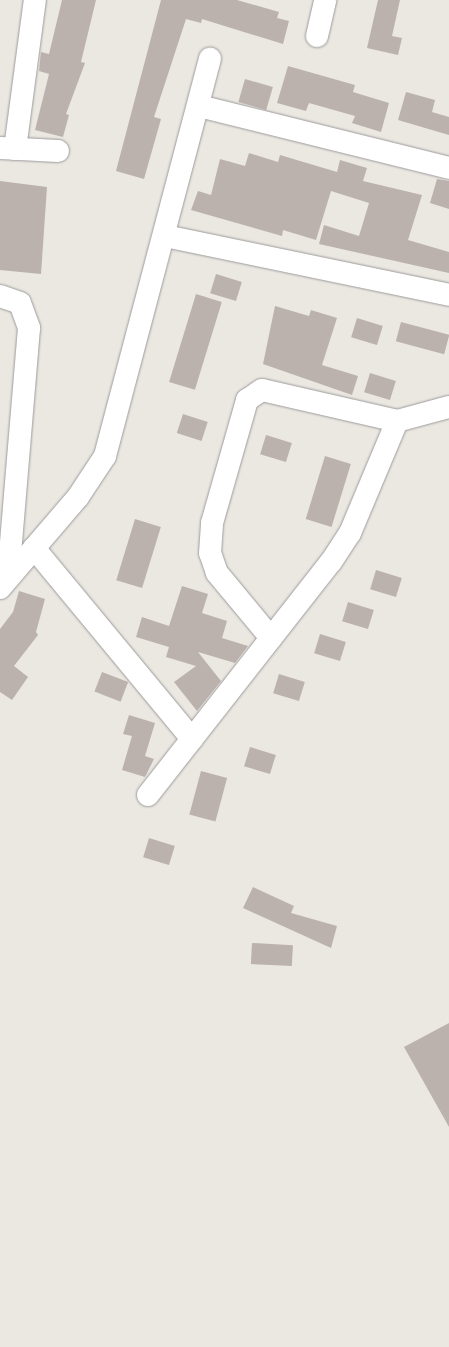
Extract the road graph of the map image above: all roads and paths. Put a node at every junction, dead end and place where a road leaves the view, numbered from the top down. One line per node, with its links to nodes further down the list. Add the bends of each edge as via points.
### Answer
1 (35, 0): 6 (street)
2 (325, 0): 3 (street)
3 (317, 36)
4 (210, 59): 5 (street)
5 (199, 106): 8 (street); 9 (street)
6 (7, 148): 7 (street)
7 (58, 151)
8 (449, 168)
9 (165, 236): 10 (street); 14 (street, via 105,456 90,483)
10 (449, 295)
11 (0, 296): 15 (street, via 20,303 30,328)
12 (449, 407): 13 (street)
13 (397, 421): 16 (street, via 350,533); 16 (street, via 262,390 247,400 212,523 210,553 217,572)
14 (34, 548): 15 (street); 17 (street)
15 (4, 584)
16 (271, 638): 17 (street)
17 (192, 739): 18 (street)
18 (148, 795)

